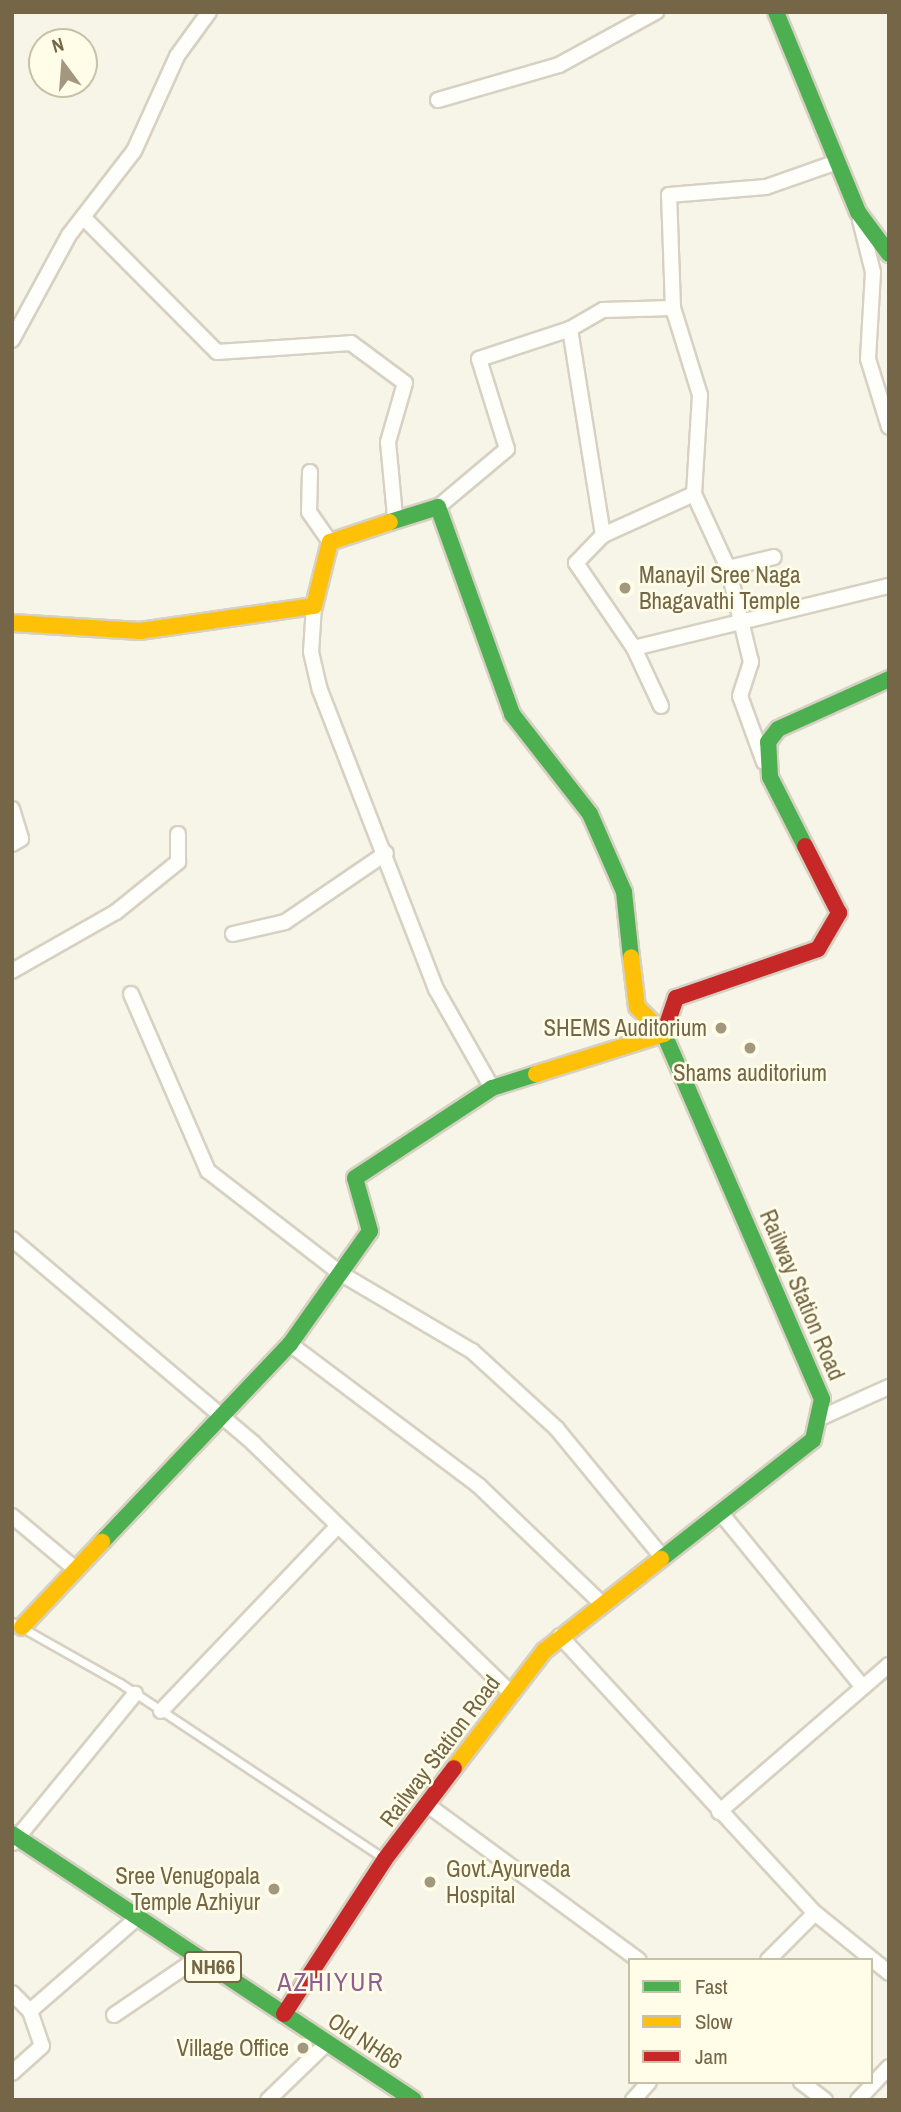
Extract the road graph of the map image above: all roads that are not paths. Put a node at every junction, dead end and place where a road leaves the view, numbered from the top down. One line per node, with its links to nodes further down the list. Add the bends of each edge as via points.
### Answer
1 (656, 12): 4 (street, via 559,65)
2 (776, 12): 5 (street)
3 (204, 14): 7 (street, via 177,55 134,151)
4 (438, 100)
5 (837, 162): 6 (street); 9 (street, via 766,187 669,195)
6 (858, 212): 8 (street); 12 (street, via 873,272 868,359)
7 (83, 217): 11 (street); 16 (street, via 217,352 351,343 405,383 388,442)
8 (889, 254)
9 (673, 308): 10 (street, via 603,310); 14 (street, via 700,395)
10 (570, 329): 15 (street, via 479,359 507,449); 17 (street)
11 (12, 340)
12 (889, 428)
13 (310, 472): 18 (street, via 309,512)
14 (694, 494): 17 (street); 20 (street)
15 (438, 507): 16 (street); 36 (street, via 512,714 590,814 624,892 637,1007)
16 (395, 516): 18 (street)
17 (603, 535): 25 (street, via 576,563)
18 (330, 542): 22 (street)
19 (774, 557): 20 (street)
20 (728, 568): 23 (street)
21 (889, 586): 23 (street)
22 (314, 606): 24 (street, via 140,631); 32 (street, via 311,652 320,690)
23 (743, 622): 25 (street); 28 (street, via 751,663 740,696)
24 (12, 623)
25 (634, 648): 27 (street)
26 (889, 679): 28 (street, via 778,729 768,742)
27 (661, 706)
28 (770, 777): 36 (street, via 839,913 818,949 676,998)
29 (12, 809): 31 (street, via 21,839)
30 (178, 834): 34 (street, via 178,862 116,912)
31 (12, 844)
32 (386, 853): 33 (street, via 285,922); 37 (street, via 436,989)
33 (233, 934)
34 (12, 971)
35 (131, 994): 39 (street, via 208,1171)
36 (664, 1034): 37 (street); 43 (street, Railway Station Road, via 822,1399)
37 (492, 1087): 39 (street, via 355,1178 370,1231)
38 (12, 1239): 42 (street)
39 (340, 1273): 40 (street); 47 (street, via 472,1352 557,1429)
40 (290, 1344): 42 (street); 49 (street, via 479,1486)
41 (889, 1387): 43 (street)
42 (219, 1415): 46 (street); 48 (street)
43 (820, 1418): 44 (street, Railway Station Road, via 813,1440)
44 (720, 1512): 47 (street, Railway Station Road); 53 (street)
45 (12, 1516): 48 (street)
46 (338, 1526): 54 (street); 56 (street)
47 (662, 1557): 49 (street, Railway Station Road)
48 (73, 1567): 50 (street)
49 (601, 1603): 51 (street, Railway Station Road)
50 (17, 1624): 55 (lane)
51 (561, 1636): 54 (street, Railway Station Road); 58 (street)
52 (889, 1665): 53 (street)
53 (862, 1686): 58 (street)
54 (512, 1693): 57 (street, Railway Station Road)
55 (135, 1694): 56 (lane); 59 (street)
56 (161, 1711): 60 (lane)
57 (429, 1806): 60 (street, Railway Station Road); 64 (street)
58 (719, 1812): 61 (street)
59 (14, 1838): 62 (street, Old NH66 / NH66)
60 (385, 1859): 71 (street, Railway Station Road)
61 (815, 1913): 65 (street); 66 (street)
62 (138, 1917): 63 (street, Old NH66 / NH66); 70 (street)
63 (199, 1957): 71 (street, Old NH66 / NH66); 72 (street)
64 (636, 1958)
65 (770, 1958)
66 (870, 1958)
67 (873, 1960): 68 (street)
68 (889, 1973)
69 (12, 1993): 70 (street)
70 (30, 2011): 75 (street, via 42,2046)
71 (284, 2014): 73 (street, Old NH66 / NH66)
72 (114, 2015)
73 (327, 2043): 78 (street); 79 (street, Old NH66 / NH66)
74 (889, 2067): 82 (street)
75 (12, 2073)
76 (647, 2084): 80 (street)
77 (804, 2084): 81 (street)
78 (268, 2100)
79 (414, 2100)
80 (632, 2100)
81 (825, 2100)
82 (858, 2100)

